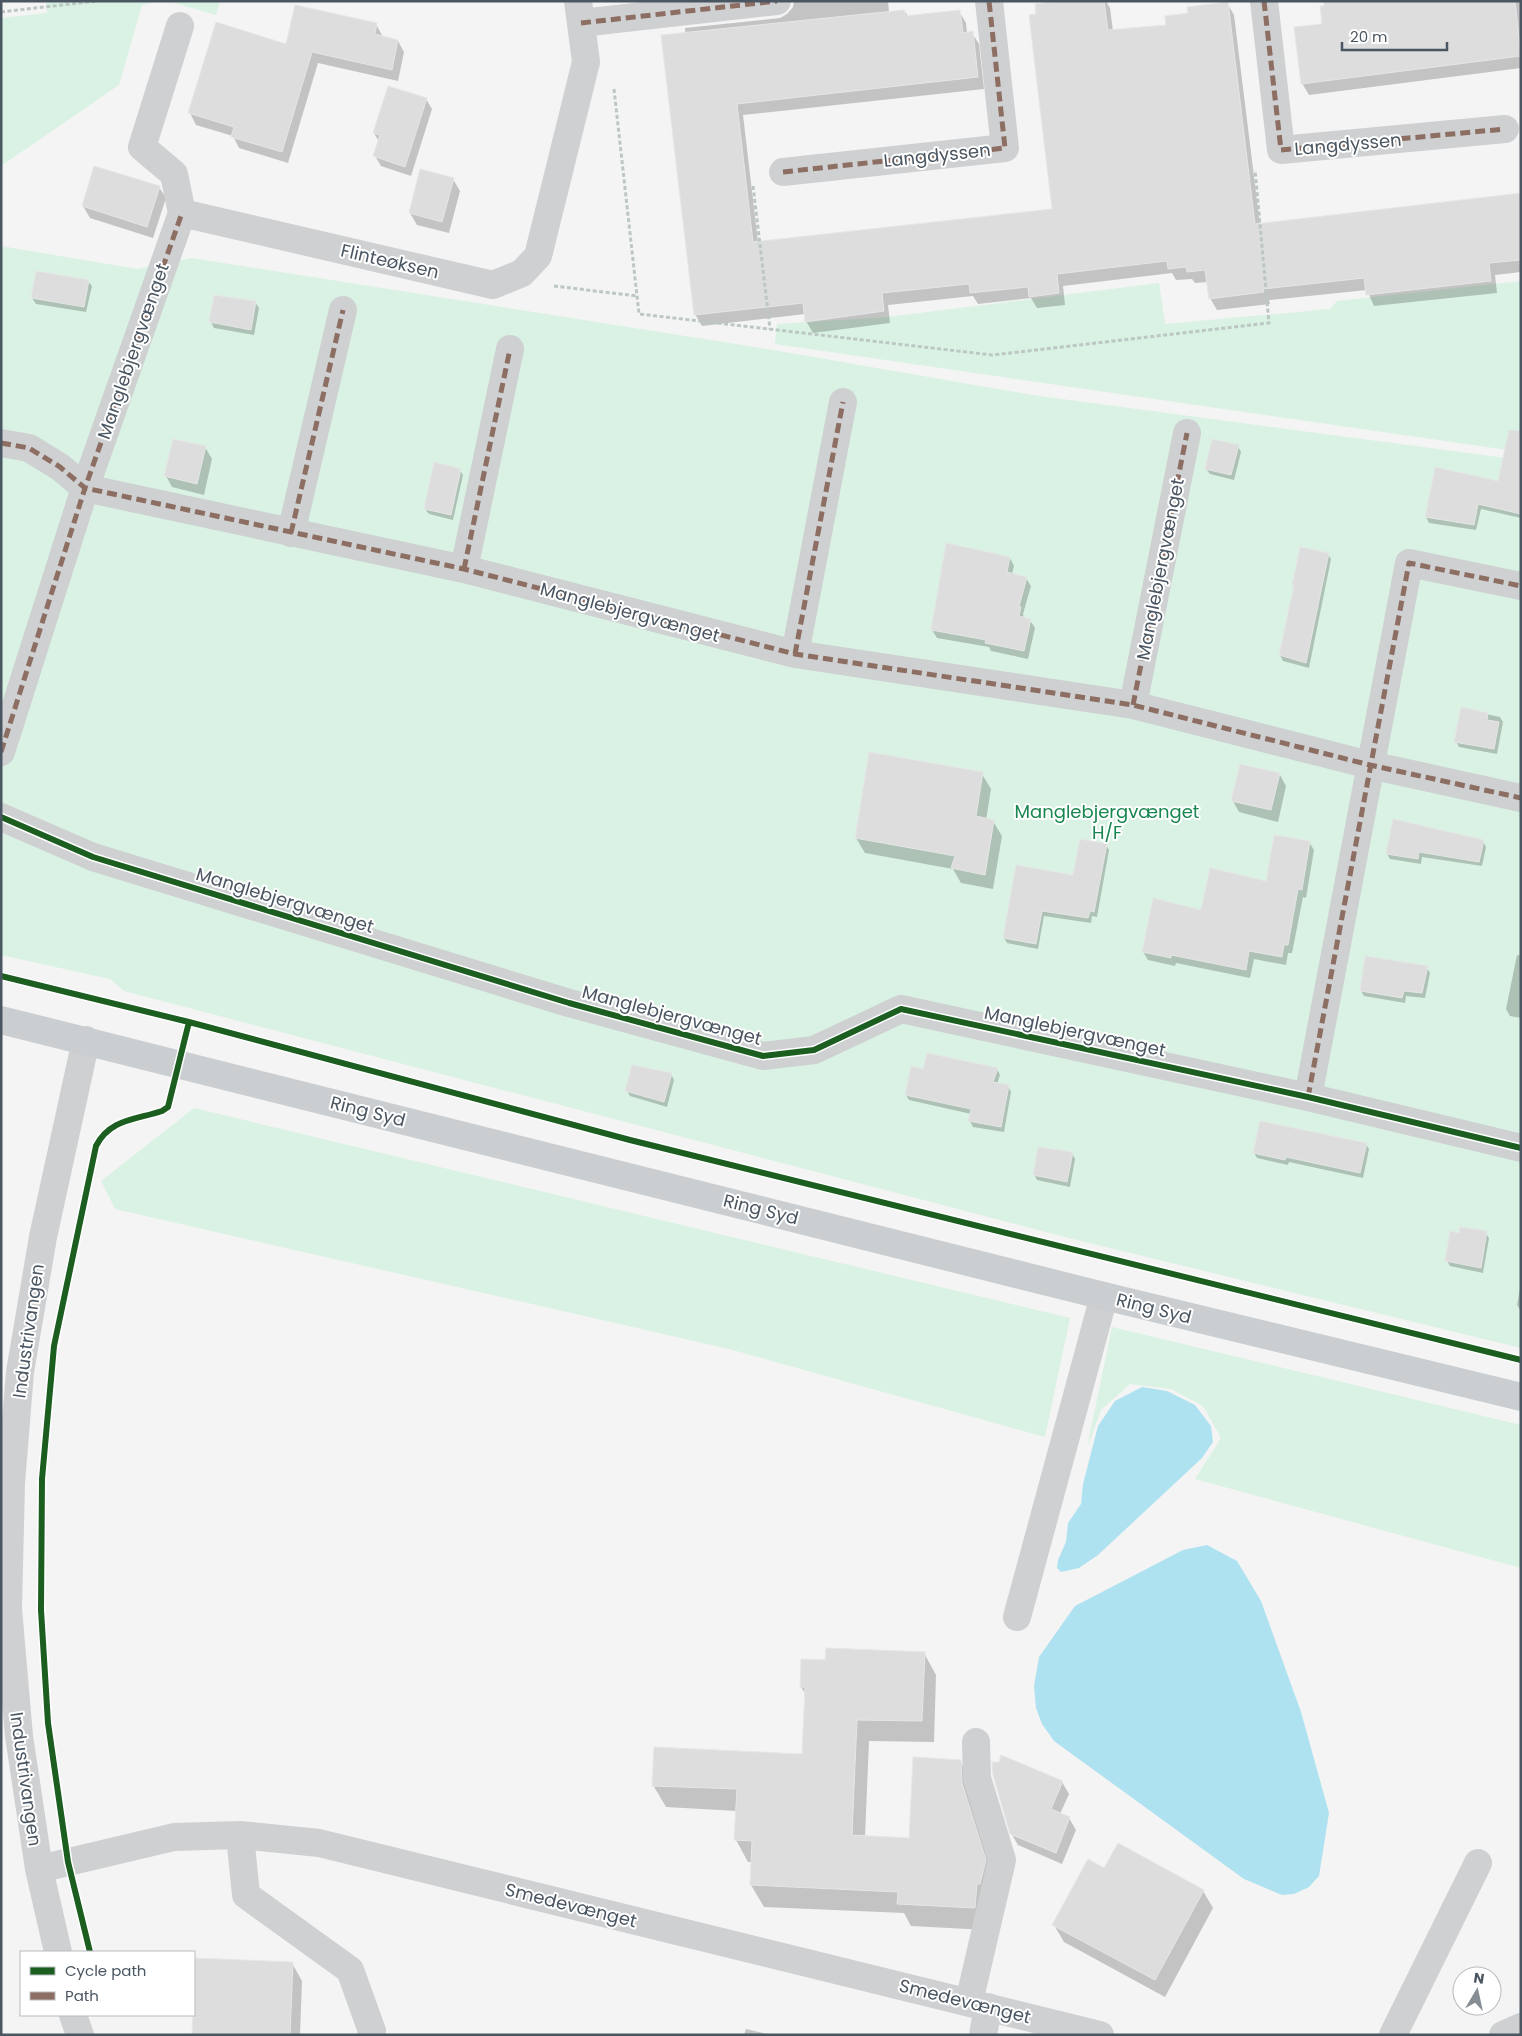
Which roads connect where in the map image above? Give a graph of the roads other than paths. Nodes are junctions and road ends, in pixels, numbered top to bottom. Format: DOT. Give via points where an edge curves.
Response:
graph roads {
  1 [pos="777,1"];
  2 [pos="989,1"];
  3 [pos="1264,1"];
  4 [pos="580,12"];
  5 [pos="180,26"];
  6 [pos="1505,129"];
  7 [pos="783,172"];
  8 [pos="182,213"];
  9 [pos="343,310"];
  10 [pos="510,349"];
  11 [pos="842,402"];
  12 [pos="1187,433"];
  13 [pos="1,443"];
  14 [pos="85,488"];
  15 [pos="291,533"];
  16 [pos="464,569"];
  17 [pos="1521,586"];
  18 [pos="795,654"];
  19 [pos="1133,705"];
  20 [pos="1,752"];
  21 [pos="1370,765"];
  22 [pos="1521,798"];
  23 [pos="1,818"];
  24 [pos="1,1020"];
  25 [pos="86,1040"];
  26 [pos="1308,1097"];
  27 [pos="1521,1148"];
  28 [pos="1104,1296"];
  29 [pos="1521,1397"];
  30 [pos="4,1609"];
  31 [pos="1017,1617"];
  32 [pos="976,1742"];
  33 [pos="240,1835"];
  34 [pos="1478,1863"];
  35 [pos="39,1869"];
  36 [pos="58,1951"];
  37 [pos="979,2005"];
  38 [pos="73,2016"];
  39 [pos="1521,2027"];
  40 [pos="80,2035"];
  41 [pos="371,2035"];
  42 [pos="983,2035"];
  43 [pos="1100,2035"];
  44 [pos="1394,2035"];
  45 [pos="1503,2035"];
  1 -- 4 [label="street"];
  2 -- 7 [label="street, Langdyssen" via="1005,148"];
  3 -- 6 [label="street, Langdyssen" via="1281,150"];
  4 -- 8 [label="street, Flinteøksen" via="586,62 538,256 522,273 493,285"];
  5 -- 8 [label="street" via="142,147 174,174"];
  8 -- 14 [label="street, Manglebjergvænget"];
  9 -- 15 [label="street"];
  10 -- 16 [label="street"];
  11 -- 18 [label="street"];
  12 -- 19 [label="street, Manglebjergvænget"];
  13 -- 14 [label="street, Manglebjergvænget" via="29,448 60,467"];
  14 -- 15 [label="street, Manglebjergvænget"];
  14 -- 20 [label="street, Manglebjergvænget"];
  15 -- 16 [label="street, Manglebjergvænget"];
  16 -- 18 [label="street, Manglebjergvænget"];
  17 -- 21 [label="street" via="1409,563"];
  18 -- 19 [label="street, Manglebjergvænget"];
  19 -- 21 [label="street, Manglebjergvænget"];
  21 -- 22 [label="street, Manglebjergvænget"];
  21 -- 26 [label="street"];
  23 -- 26 [label="street, Manglebjergvænget" via="93,857 569,1003 763,1056 814,1050 900,1009"];
  24 -- 25 [label="main road, Ring Syd"];
  25 -- 28 [label="main road, Ring Syd"];
  25 -- 30 [label="street, Industrivangen" via="43,1236 20,1372"];
  26 -- 27 [label="street, Manglebjergvænget"];
  28 -- 29 [label="main road, Ring Syd"];
  28 -- 31 [label="street"];
  30 -- 35 [label="street, Industrivangen"];
  32 -- 37 [label="street" via="978,1778 1002,1860"];
  33 -- 35 [label="street, Smedevænget" via="174,1837"];
  33 -- 37 [label="street, Smedevænget" via="319,1843"];
  33 -- 41 [label="street" via="246,1895 350,1970"];
  34 -- 44 [label="street"];
  35 -- 36 [label="street, Industrivangen"];
  37 -- 42 [label="street"];
  37 -- 43 [label="street, Smedevænget"];
  38 -- 40 [label="street"];
  39 -- 45 [label="street"];
}
